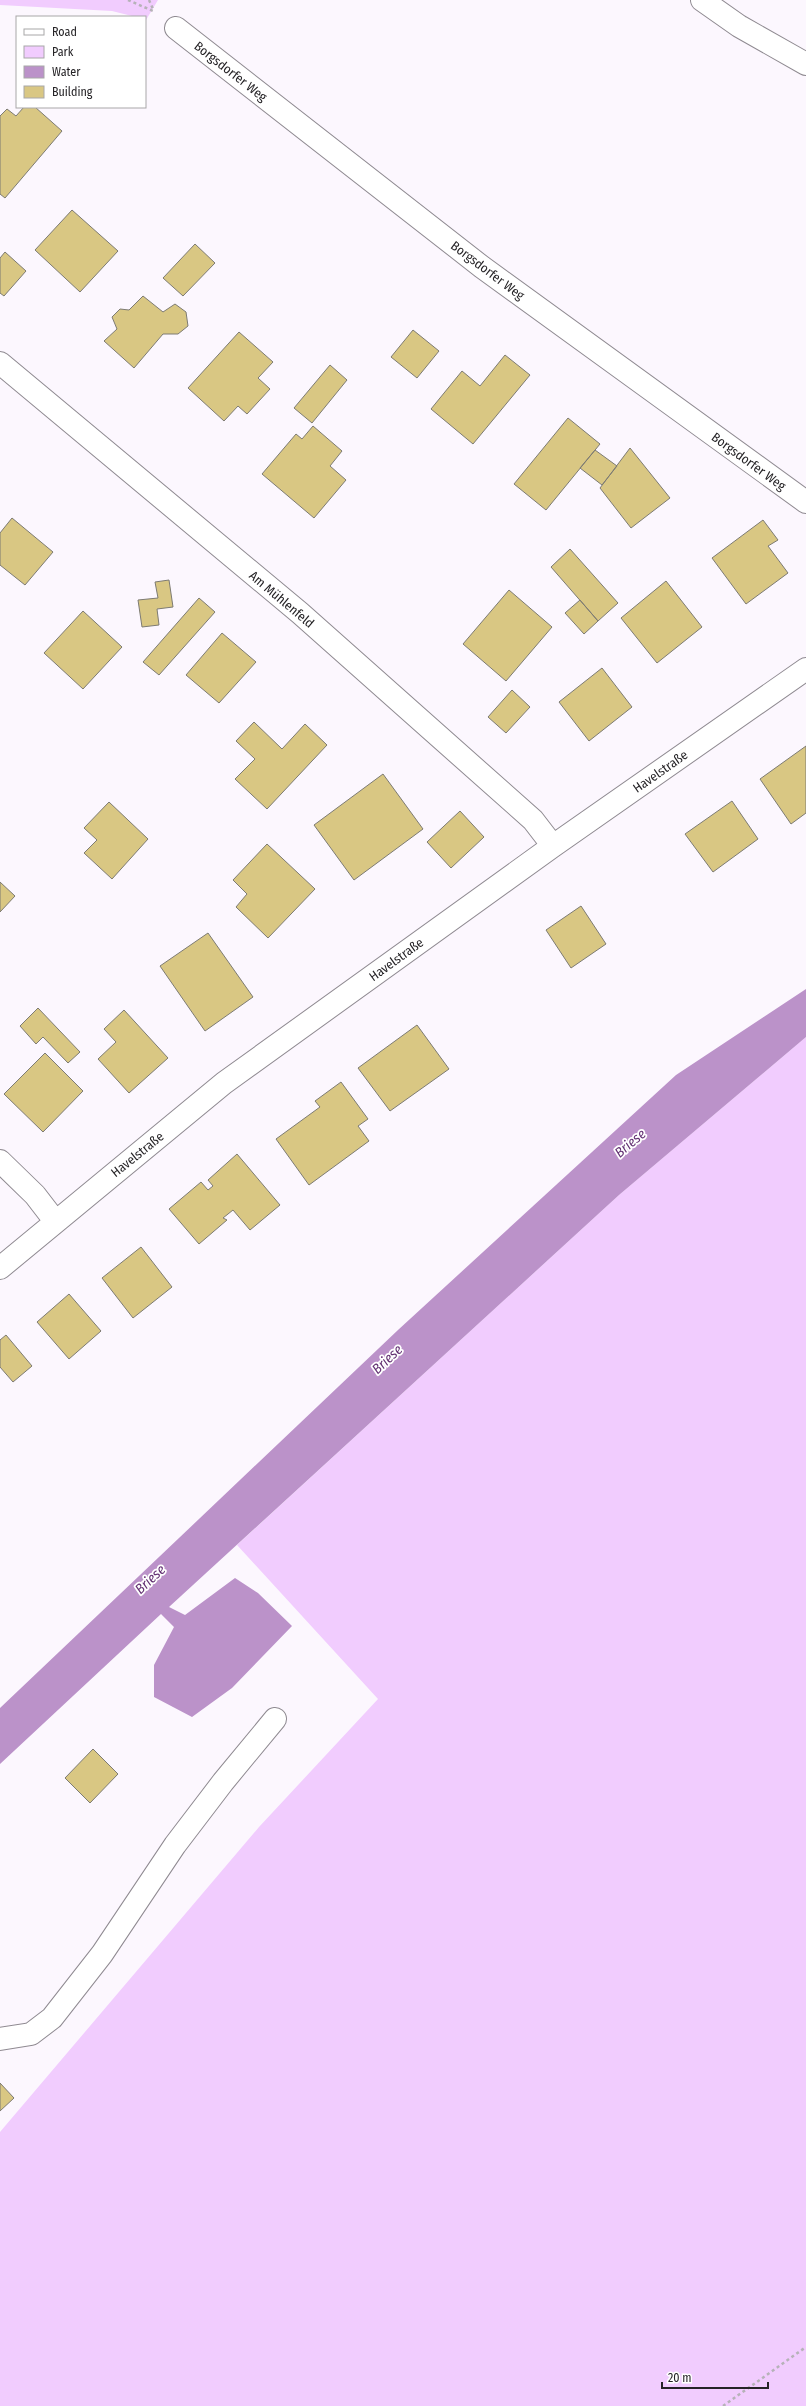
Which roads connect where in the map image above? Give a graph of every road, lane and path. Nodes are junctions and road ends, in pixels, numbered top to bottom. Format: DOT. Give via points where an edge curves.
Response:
graph roads {
  1 [pos="128,0"];
  2 [pos="702,0"];
  3 [pos="154,12"];
  4 [pos="176,28"];
  5 [pos="806,64"];
  6 [pos="0,363"];
  7 [pos="806,502"];
  8 [pos="806,669"];
  9 [pos="553,846"];
  10 [pos="0,1161"];
  11 [pos="55,1221"];
  12 [pos="0,1268"];
  13 [pos="275,1719"];
  14 [pos="0,2039"];
  15 [pos="806,2347"];
  16 [pos="723,2406"];
  1 -- 3 [label="path"];
  2 -- 5 [label="street" via="739,26"];
  4 -- 7 [label="street, Borgsdorfer Weg" via="482,267"];
  6 -- 9 [label="street, Am Mühlenfeld" via="300,613 533,820"];
  8 -- 9 [label="street, Havelstraße"];
  9 -- 11 [label="street, Havelstraße" via="224,1083"];
  10 -- 11 [label="street" via="35,1195"];
  11 -- 12 [label="street, Havelstraße"];
  13 -- 14 [label="street" via="175,1845 102,1954 52,2018 31,2034"];
  15 -- 16 [label="path"];
}
